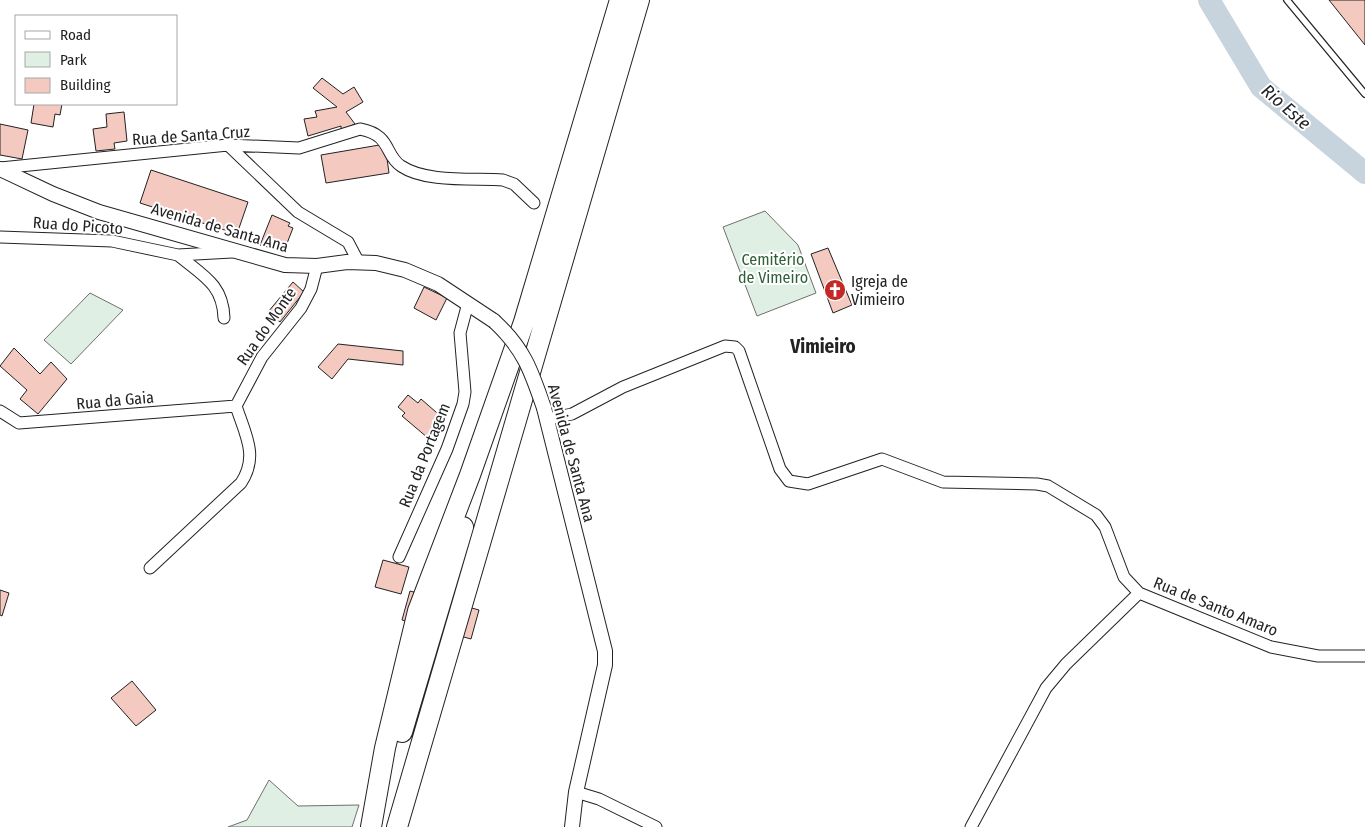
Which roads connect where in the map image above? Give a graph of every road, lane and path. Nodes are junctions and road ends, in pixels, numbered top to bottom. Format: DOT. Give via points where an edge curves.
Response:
graph roads {
  1 [pos="620,0"];
  2 [pos="639,0"];
  3 [pos="1287,0"];
  4 [pos="1365,94"];
  5 [pos="228,145"];
  6 [pos="0,169"];
  7 [pos="534,203"];
  8 [pos="0,236"];
  9 [pos="242,252"];
  10 [pos="178,255"];
  11 [pos="359,263"];
  12 [pos="317,266"];
  13 [pos="468,303"];
  14 [pos="224,318"];
  15 [pos="236,406"];
  16 [pos="0,411"];
  17 [pos="546,413"];
  18 [pos="400,557"];
  19 [pos="150,568"];
  20 [pos="1139,593"];
  21 [pos="1365,656"];
  22 [pos="576,792"];
  23 [pos="372,827"];
  24 [pos="397,827"];
  25 [pos="572,827"];
  26 [pos="656,827"];
  27 [pos="971,827"];
  1 -- 23 [label="highway" via="524,322 418,611 385,748"];
  2 -- 24 [label="highway"];
  3 -- 4 [label="lane"];
  5 -- 6 [label="street, Rua de Santa Cruz"];
  5 -- 7 [label="street, Rua de Santa Cruz" via="299,148 364,130 384,140 396,162 412,171 429,176 503,180 514,184"];
  5 -- 11 [label="street" via="298,212 348,242"];
  6 -- 9 [label="street, Avenida de Santa Ana" via="99,212"];
  8 -- 10 [label="street, Rua do Picoto" via="112,241"];
  9 -- 10 [label="street, Rua do Picoto"];
  9 -- 12 [label="street, Avenida de Santa Ana" via="285,265"];
  10 -- 14 [label="street" via="219,291"];
  11 -- 12 [label="street, Avenida de Santa Ana"];
  11 -- 13 [label="street, Avenida de Santa Ana" via="376,263 405,270 438,284"];
  12 -- 15 [label="street, Rua do Monte" via="312,289 262,357"];
  13 -- 17 [label="street, Avenida de Santa Ana, bridge" via="510,337 528,363"];
  13 -- 18 [label="street, Rua da Portagem" via="460,333 465,392 463,404"];
  15 -- 16 [label="street, Rua da Gaia" via="19,423"];
  15 -- 19 [label="street" via="250,450 251,461 246,476"];
  17 -- 20 [label="street, Rua de Santo Amaro" via="572,414 623,387 731,346 739,351 780,469 788,481 808,484 882,459 943,482 1048,486 1096,516 1105,527 1124,577"];
  17 -- 22 [label="street, Avenida de Santa Ana" via="605,651 605,665"];
  20 -- 21 [label="street, Rua de Santo Amaro" via="1271,647 1318,656"];
  20 -- 27 [label="street" via="1046,688"];
  22 -- 25 [label="street, Avenida de Santa Ana"];
  22 -- 26 [label="street" via="599,799"];
}
